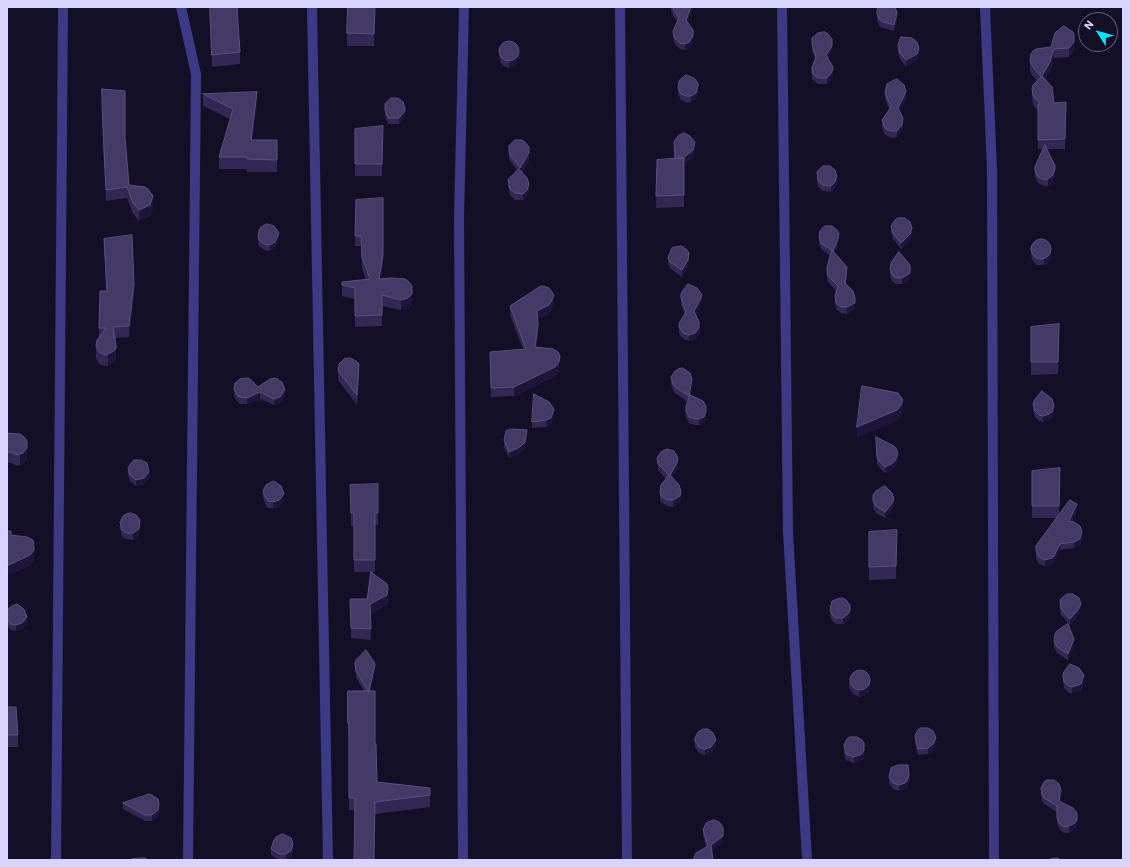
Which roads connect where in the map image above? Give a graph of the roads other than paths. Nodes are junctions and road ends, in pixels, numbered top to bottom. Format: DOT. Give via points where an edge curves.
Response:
graph roads {
  1 [pos="64,7"];
  2 [pos="181,7"];
  3 [pos="312,7"];
  4 [pos="464,7"];
  5 [pos="620,7"];
  6 [pos="782,7"];
  7 [pos="985,7"];
  8 [pos="56,860"];
  9 [pos="188,860"];
  10 [pos="328,860"];
  11 [pos="463,860"];
  12 [pos="627,860"];
  13 [pos="807,860"];
  14 [pos="994,860"];
  1 -- 8 [label="street"];
  2 -- 9 [label="street" via="196,74"];
  3 -- 10 [label="street"];
  4 -- 11 [label="street" via="458,218"];
  5 -- 12 [label="street"];
  6 -- 13 [label="street" via="788,532"];
  7 -- 14 [label="street" via="992,169"];
}
